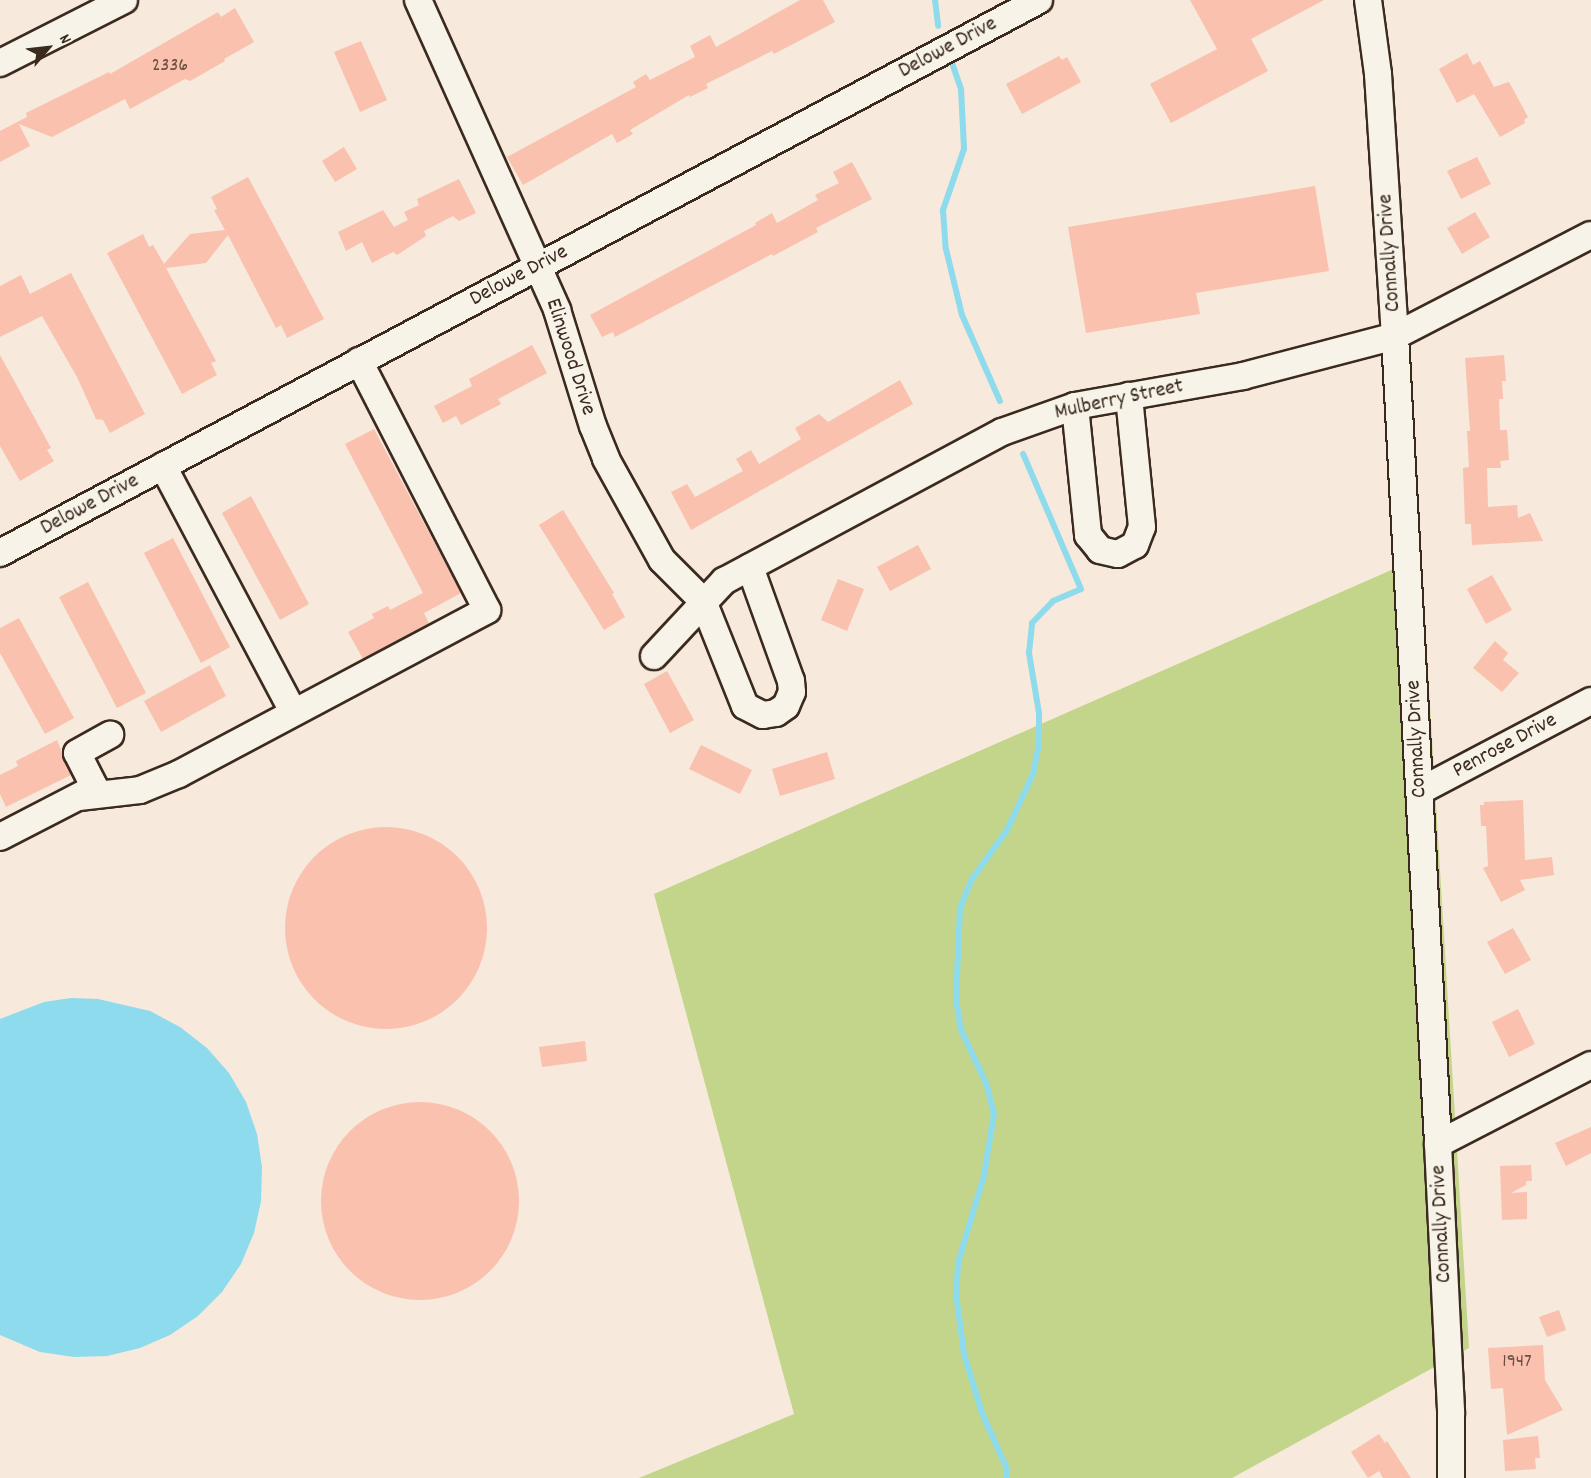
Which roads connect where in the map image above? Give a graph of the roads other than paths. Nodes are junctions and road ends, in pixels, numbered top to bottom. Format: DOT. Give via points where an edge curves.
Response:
graph roads {
  1 [pos="124,0"];
  2 [pos="418,0"];
  3 [pos="1039,0"];
  4 [pos="1368,0"];
  5 [pos="0,63"];
  6 [pos="1591,235"];
  7 [pos="538,266"];
  8 [pos="1395,336"];
  9 [pos="359,361"];
  10 [pos="1129,396"];
  11 [pos="1075,406"];
  12 [pos="163,466"];
  13 [pos="0,553"];
  14 [pos="750,567"];
  15 [pos="703,601"];
  16 [pos="654,656"];
  17 [pos="1591,701"];
  18 [pos="293,712"];
  19 [pos="110,735"];
  20 [pos="1419,791"];
  21 [pos="79,797"];
  22 [pos="0,837"];
  23 [pos="1591,1065"];
  24 [pos="1438,1144"];
  25 [pos="1451,1478"];
  1 -- 5 [label="street"];
  2 -- 7 [label="street, Elinwood Drive"];
  3 -- 7 [label="street, Delowe Drive"];
  4 -- 8 [label="street, Connally Drive" via="1378,74"];
  6 -- 8 [label="street, Mulberry Street"];
  7 -- 9 [label="street, Delowe Drive"];
  7 -- 15 [label="street, Elinwood Drive" via="557,310 606,459 662,560"];
  8 -- 10 [label="street, Mulberry Street" via="1243,376"];
  8 -- 20 [label="street, Connally Drive"];
  9 -- 12 [label="street, Delowe Drive"];
  9 -- 18 [label="street" via="487,610"];
  10 -- 11 [label="street, Mulberry Street"];
  10 -- 11 [label="street" via="1142,527 1135,545 1118,554 1100,550 1088,535"];
  11 -- 14 [label="street, Mulberry Street" via="1002,432"];
  12 -- 13 [label="street, Delowe Drive"];
  12 -- 18 [label="street"];
  14 -- 15 [label="street, Mulberry Street" via="724,580"];
  14 -- 15 [label="street" via="791,681 792,692 786,706 764,715 745,706"];
  15 -- 16 [label="street, Mulberry Street"];
  17 -- 20 [label="street, Penrose Drive"];
  18 -- 21 [label="street" via="179,774 140,790"];
  19 -- 21 [label="street" via="77,753 95,788"];
  20 -- 24 [label="street, Connally Drive"];
  21 -- 22 [label="street"];
  23 -- 24 [label="street"];
  24 -- 25 [label="street, Connally Drive"];
}
